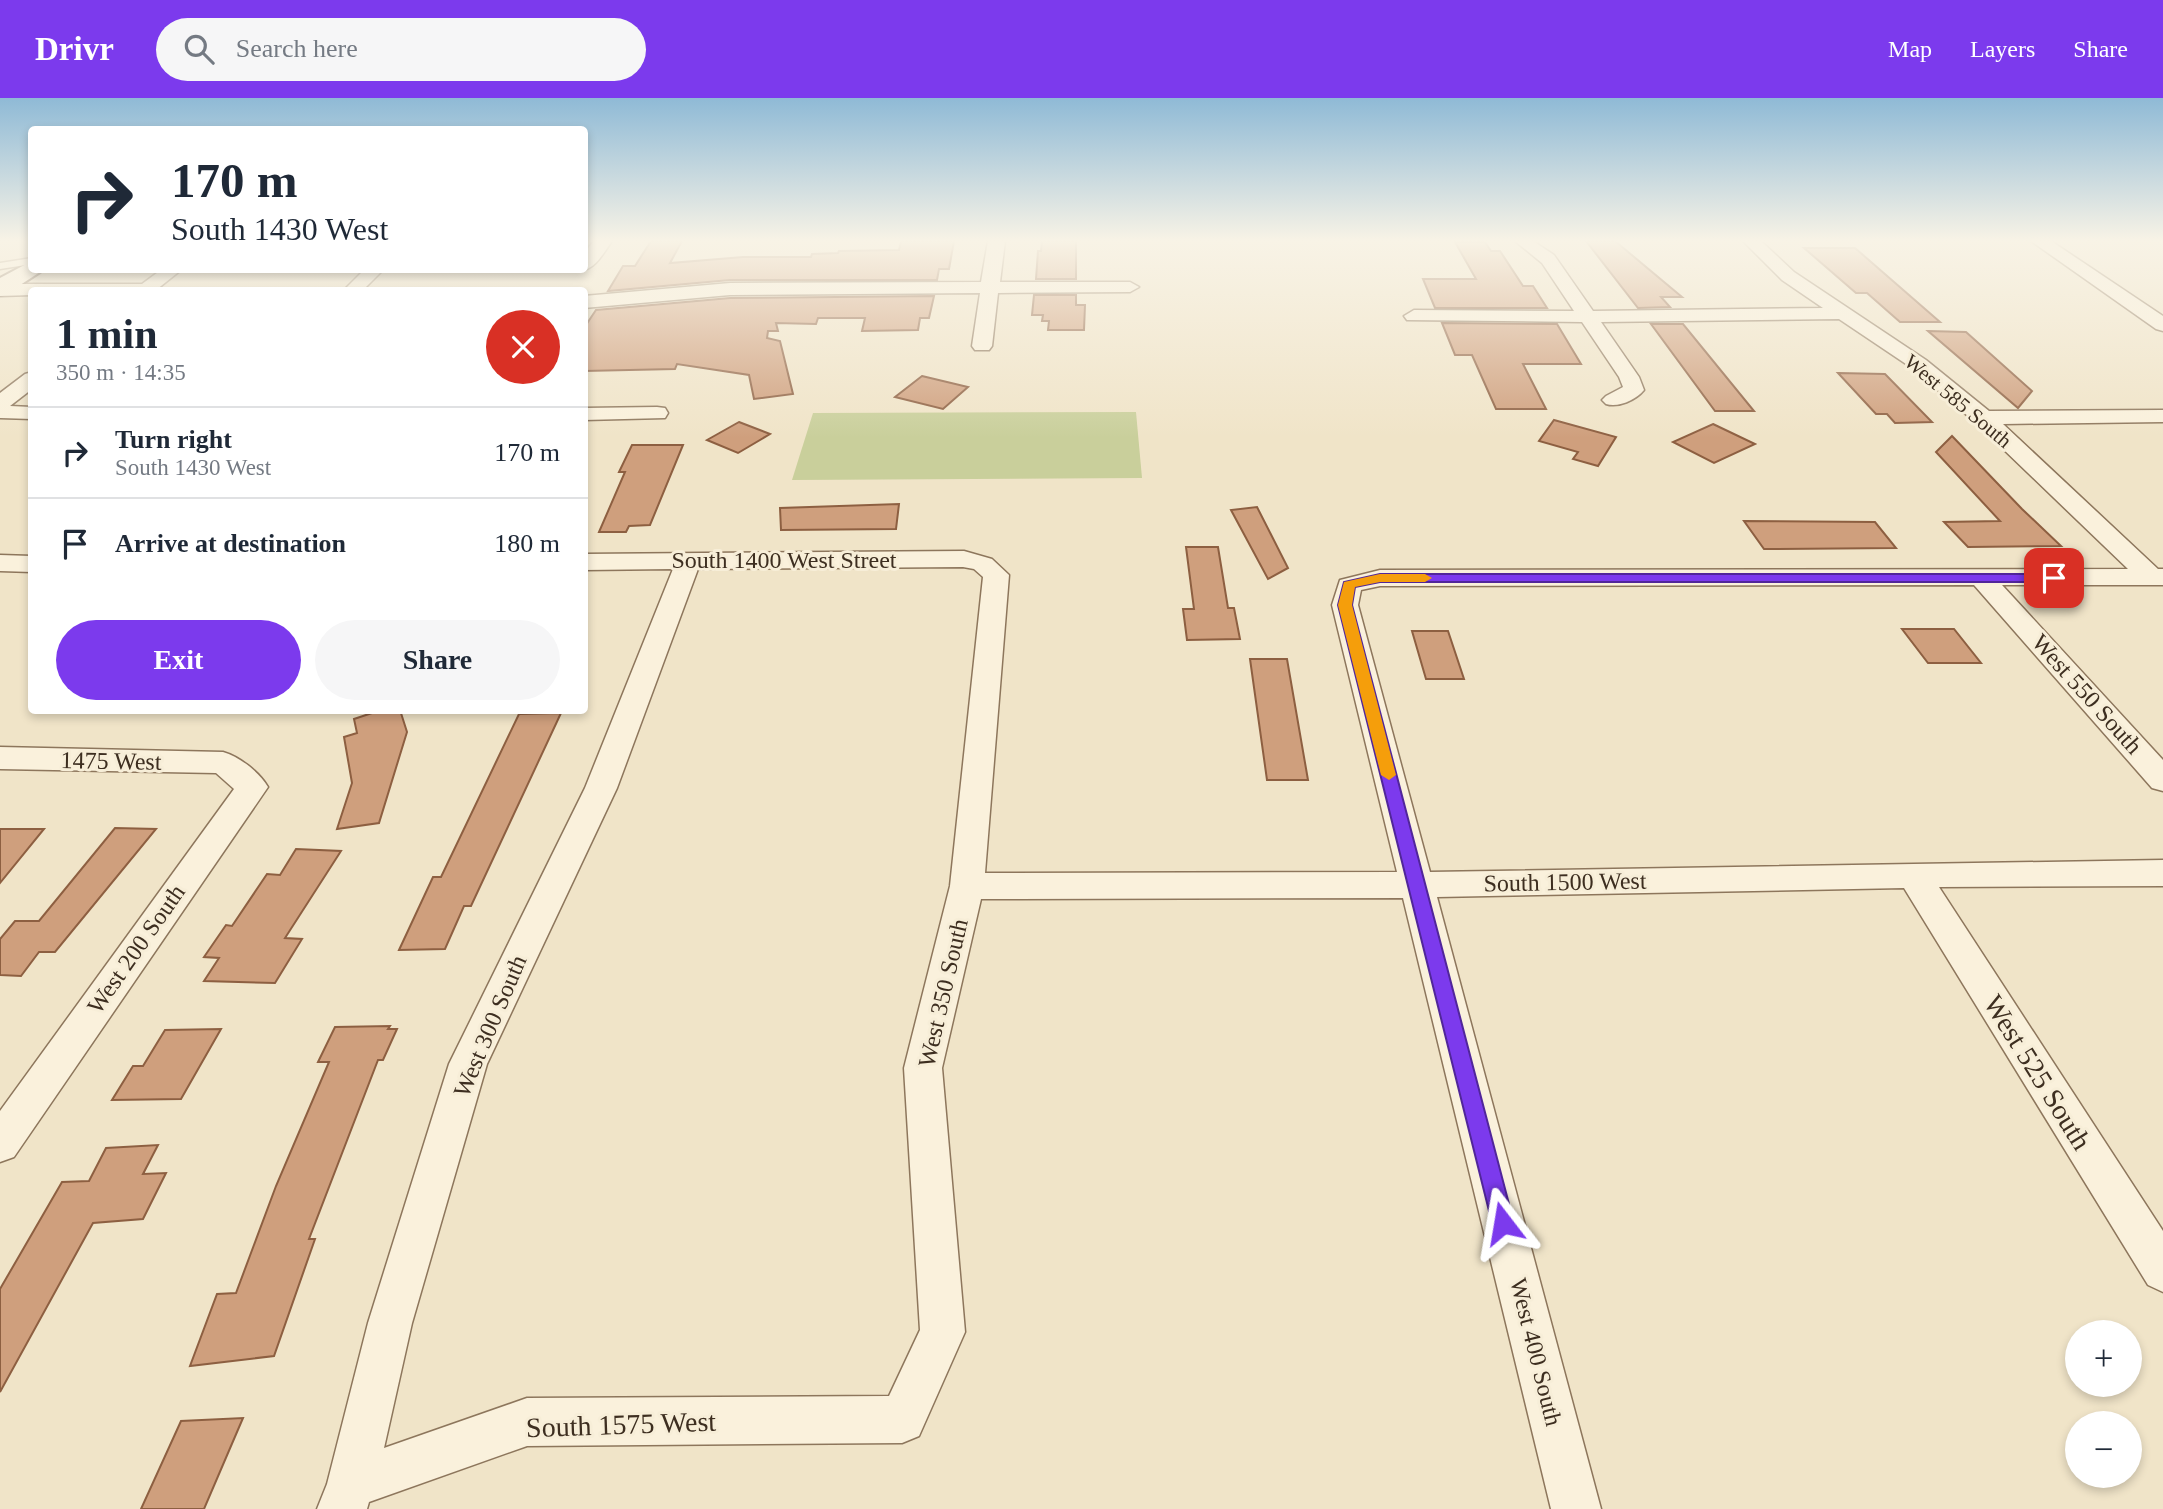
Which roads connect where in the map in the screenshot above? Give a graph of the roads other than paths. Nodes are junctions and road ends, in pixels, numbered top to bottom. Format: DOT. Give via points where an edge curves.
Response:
graph roads {
  1 [pos="987,307"];
  2 [pos="1583,307"];
  3 [pos="1833,307"];
  4 [pos="2137,307"];
  5 [pos="1842,313"];
  6 [pos="1414,316"];
  7 [pos="1590,317"];
  8 [pos="2163,325"];
  9 [pos="982,346"];
  10 [pos="28,381"];
  11 [pos="1612,400"];
  12 [pos="3,403"];
  13 [pos="28,412"];
  14 [pos="657,413"];
  15 [pos="588,414"];
  16 [pos="2163,416"];
  17 [pos="1984,418"];
  18 [pos="690,560"];
  19 [pos="588,562"];
  20 [pos="0,564"];
  21 [pos="28,564"];
  22 [pos="983,564"];
  23 [pos="1982,578"];
  24 [pos="2157,578"];
  25 [pos="0,758"];
  26 [pos="223,763"];
  27 [pos="2163,780"];
  28 [pos="2163,873"];
  29 [pos="1913,875"];
  30 [pos="1417,885"];
  31 [pos="967,886"];
  32 [pos="0,1144"];
  33 [pos="2163,1270"];
  34 [pos="902,1419"];
  35 [pos="346,1497"];
  36 [pos="1576,1509"];
  1 -- 9 [label="street"];
  2 -- 7 [label="street"];
  3 -- 5 [label="street, West 585 South"];
  4 -- 8 [label="street"];
  5 -- 7 [label="street"];
  5 -- 17 [label="street, West 585 South" via="1919,364"];
  6 -- 7 [label="street"];
  7 -- 11 [label="street" via="1634,390"];
  10 -- 12 [label="street"];
  12 -- 13 [label="street"];
  14 -- 15 [label="street"];
  16 -- 17 [label="street"];
  17 -- 24 [label="street, West 585 South"];
  18 -- 19 [label="street, South 1400 West Street"];
  18 -- 22 [label="street, South 1400 West Street" via="964,559"];
  18 -- 35 [label="street, West 300 South" via="601,788 468,1064 390,1324"];
  20 -- 21 [label="street"];
  22 -- 31 [label="street, West 350 South" via="996,575"];
  23 -- 24 [label="street"];
  23 -- 27 [label="street, West 550 South"];
  23 -- 30 [label="street, West 400 South" via="1380,578 1349,585 1345,605"];
  25 -- 26 [label="street, 1475 West"];
  26 -- 32 [label="street, West 200 South" via="252,787"];
  28 -- 29 [label="street, South 1500 West"];
  29 -- 30 [label="street, South 1500 West"];
  29 -- 33 [label="street, West 525 South"];
  30 -- 31 [label="street, South 1500 West"];
  30 -- 36 [label="street, West 400 South"];
  31 -- 34 [label="street, West 350 South" via="923,1068 943,1332"];
  34 -- 35 [label="street, South 1575 West" via="527,1422"];
}
